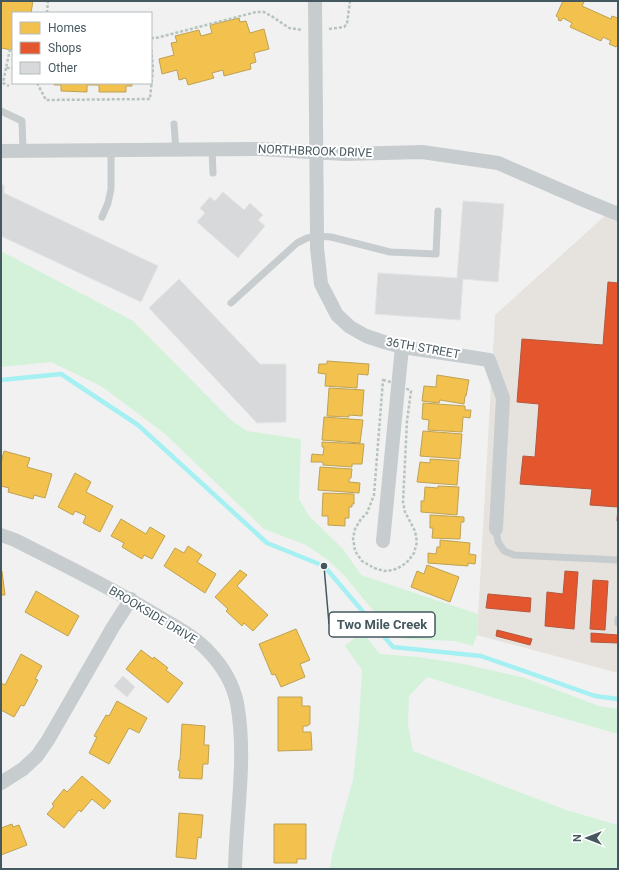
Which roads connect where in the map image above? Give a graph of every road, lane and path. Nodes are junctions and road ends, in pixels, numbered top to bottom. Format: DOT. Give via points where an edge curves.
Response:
graph roads {
  1 [pos="48,1"];
  2 [pos="315,1"];
  3 [pos="350,1"];
  4 [pos="47,12"];
  5 [pos="315,29"];
  6 [pos="152,38"];
  7 [pos="10,49"];
  8 [pos="152,57"];
  9 [pos="6,68"];
  10 [pos="12,68"];
  11 [pos="152,78"];
  12 [pos="2,82"];
  13 [pos="38,84"];
  14 [pos="151,84"];
  15 [pos="9,86"];
  16 [pos="1,111"];
  17 [pos="174,124"];
  18 [pos="212,149"];
  19 [pos="1,150"];
  20 [pos="111,150"];
  21 [pos="176,150"];
  22 [pos="23,151"];
  23 [pos="317,152"];
  24 [pos="213,173"];
  25 [pos="438,211"];
  26 [pos="618,214"];
  27 [pos="102,217"];
  28 [pos="317,236"];
  29 [pos="231,303"];
  30 [pos="402,347"];
  31 [pos="496,529"];
  32 [pos="1,535"];
  33 [pos="383,541"];
  34 [pos="618,560"];
  35 [pos="131,600"];
  36 [pos="618,620"];
  37 [pos="618,623"];
  38 [pos="1,783"];
  39 [pos="235,869"];
  1 -- 4 [label="path"];
  2 -- 5 [label="street, 36TH STREET"];
  3 -- 5 [label="path" via="347,24 344,27"];
  5 -- 6 [label="path" via="289,28 264,12 256,12"];
  5 -- 23 [label="street, 36TH STREET"];
  7 -- 9 [label="path"];
  8 -- 11 [label="path"];
  9 -- 10 [label="path"];
  9 -- 12 [label="path"];
  12 -- 15 [label="path"];
  13 -- 14 [label="path" via="46,100 150,99"];
  16 -- 22 [label="lane" via="22,121"];
  17 -- 21 [label="lane"];
  18 -- 21 [label="street, NORTHBROOK DRIVE"];
  18 -- 23 [label="street, NORTHBROOK DRIVE"];
  18 -- 24 [label="lane"];
  19 -- 22 [label="street, NORTHBROOK DRIVE"];
  20 -- 21 [label="street, NORTHBROOK DRIVE"];
  20 -- 22 [label="street, NORTHBROOK DRIVE"];
  20 -- 27 [label="lane" via="111,189"];
  23 -- 26 [label="street, NORTHBROOK DRIVE" via="422,152 498,163"];
  23 -- 28 [label="street, 36TH STREET"];
  25 -- 28 [label="lane" via="436,254 390,252 331,237"];
  28 -- 29 [label="lane" via="298,243"];
  28 -- 30 [label="street, 36TH STREET" via="321,284 337,315 350,327 366,336"];
  30 -- 31 [label="street, 36TH STREET" via="489,360 503,398"];
  30 -- 33 [label="street"];
  31 -- 34 [label="lane" via="498,542 504,551 514,555"];
  32 -- 35 [label="street, BROOKSIDE DRIVE"];
  35 -- 38 [label="street" via="37,756"];
  35 -- 39 [label="street, BROOKSIDE DRIVE" via="196,639 222,667 231,683 240,720 242,757"];
  36 -- 37 [label="lane"];
}
